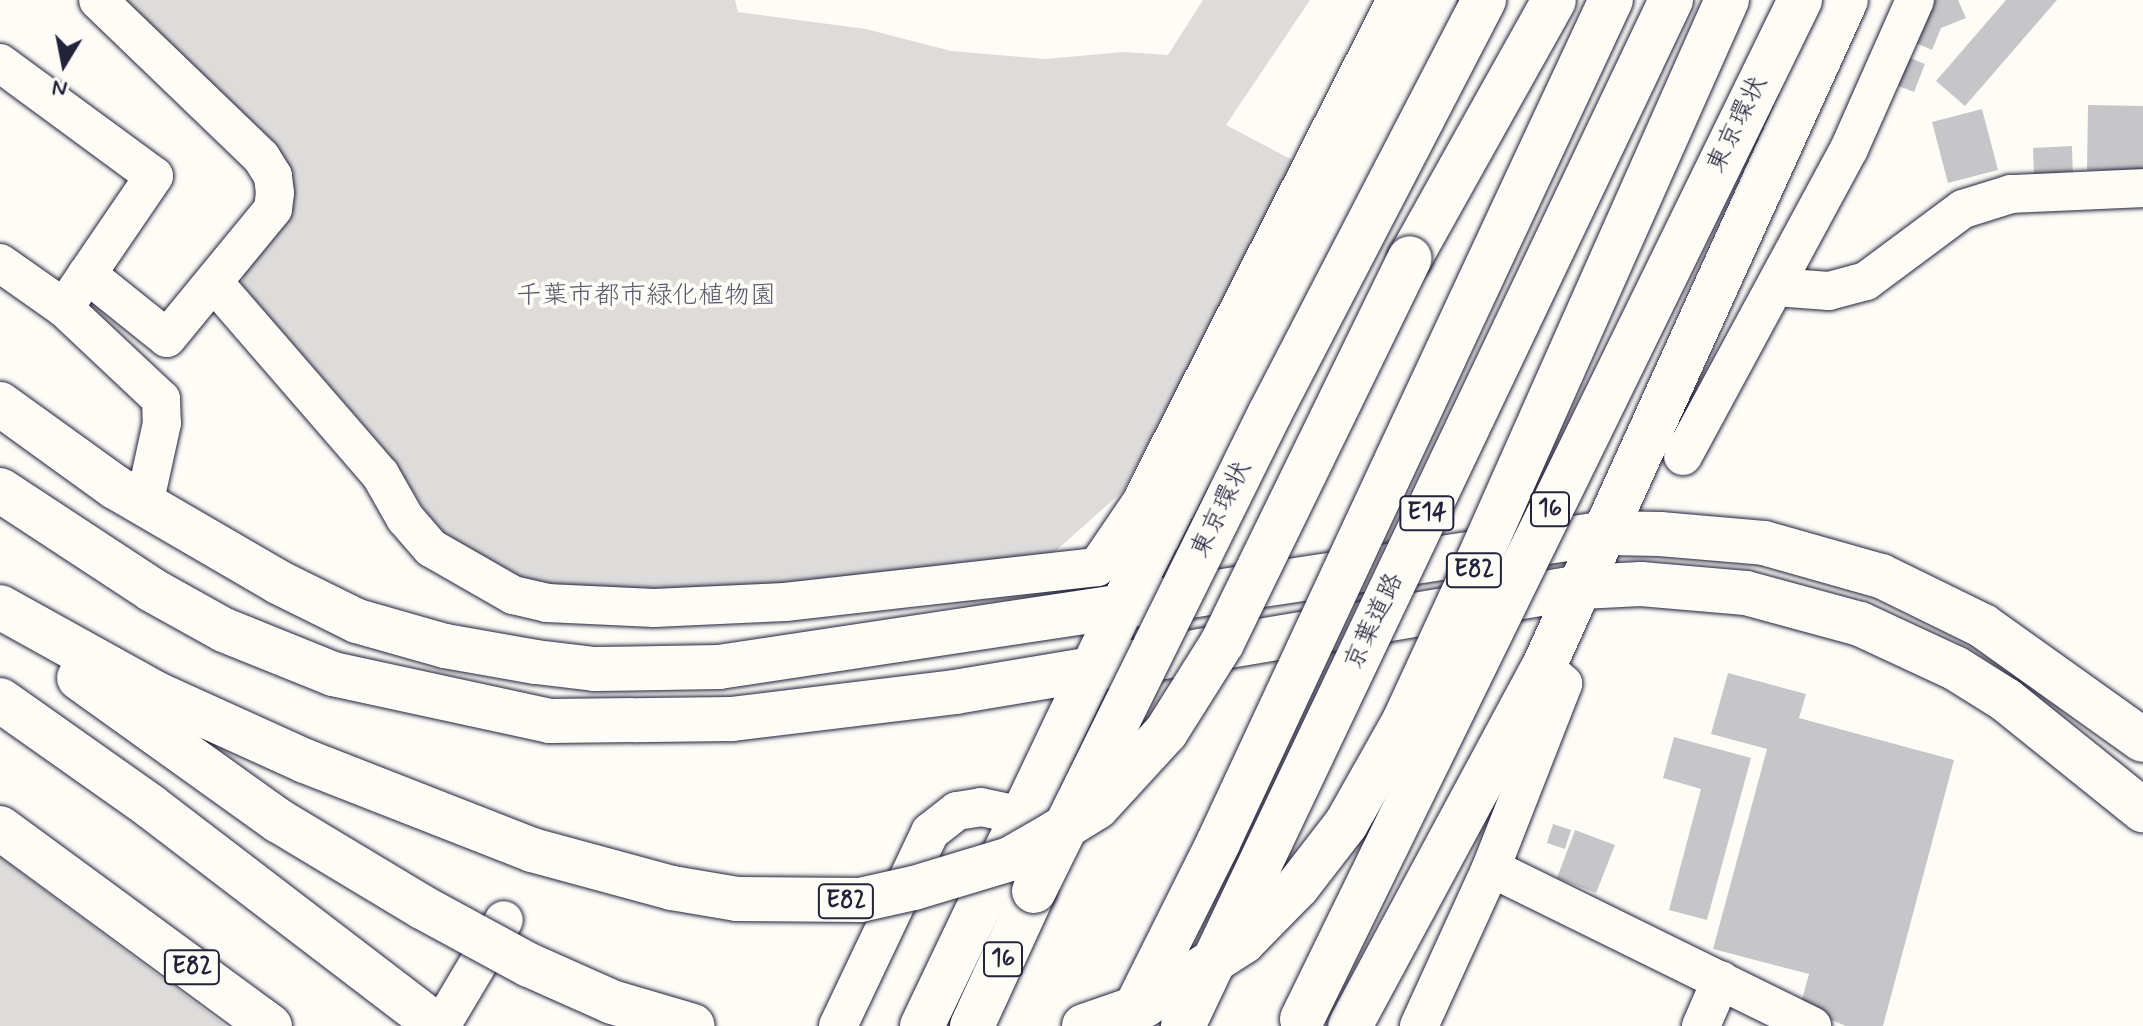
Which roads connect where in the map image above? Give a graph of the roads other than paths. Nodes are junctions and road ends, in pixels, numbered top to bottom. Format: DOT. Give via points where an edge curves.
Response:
graph roads {
  1 [pos="98,0"];
  2 [pos="1396,0"];
  3 [pos="1435,0"];
  4 [pos="1484,0"];
  5 [pos="1554,0"];
  6 [pos="1611,0"];
  7 [pos="1671,0"];
  8 [pos="1727,0"];
  9 [pos="1800,0"];
  10 [pos="1846,0"];
  11 [pos="1915,0"];
  12 [pos="0,63"];
  13 [pos="2143,188"];
  14 [pos="0,263"];
  15 [pos="87,274"];
  16 [pos="216,285"];
  17 [pos="1775,287"];
  18 [pos="64,308"];
  19 [pos="0,404"];
  20 [pos="1683,456"];
  21 [pos="0,490"];
  22 [pos="144,505"];
  23 [pos="1607,533"];
  24 [pos="1097,567"];
  25 [pos="1581,587"];
  26 [pos="0,607"];
  27 [pos="1120,610"];
  28 [pos="0,614"];
  29 [pos="1544,666"];
  30 [pos="1089,673"];
  31 [pos="0,700"];
  32 [pos="2143,740"];
  33 [pos="2143,810"];
  34 [pos="1023,816"];
  35 [pos="0,828"];
  36 [pos="1491,868"];
  37 [pos="504,920"];
  38 [pos="1721,980"];
  39 [pos="1300,1022"];
  40 [pos="1802,1023"];
  41 [pos="270,1026"];
  42 [pos="439,1026"];
  43 [pos="693,1026"];
  44 [pos="838,1026"];
  45 [pos="922,1026"];
  46 [pos="972,1026"];
  47 [pos="1084,1026"];
  48 [pos="1126,1026"];
  49 [pos="1183,1026"];
  50 [pos="1350,1026"];
  51 [pos="1419,1026"];
  52 [pos="1701,1026"];
  1 -- 16 [label="street" via="261,157 273,176 273,209"];
  2 -- 24 [label="street" via="1140,504"];
  3 -- 27 [label="highway"];
  4 -- 46 [label="highway, 東京環状 / 16, bridge" via="1270,413"];
  5 -- 26 [label="highway, E82, bridge" via="1410,258 1195,689 1135,772 1097,807 1010,859 874,897 800,904 737,899 627,877 532,850 305,761 155,693"];
  6 -- 48 [label="highway, 京葉道路 / E14, bridge" via="1218,843"];
  7 -- 49 [label="highway, 京葉道路 / E14, bridge"];
  8 -- 47 [label="highway, E82, bridge" via="1404,721 1346,824 1298,886 1243,942 1145,1005"];
  9 -- 39 [label="highway, 東京環状 / 16, bridge"];
  10 -- 23 [label="highway"];
  11 -- 17 [label="street" via="1849,149"];
  12 -- 15 [label="street" via="154,176"];
  13 -- 17 [label="street" via="2011,194 1963,209 1866,281 1829,291"];
  14 -- 18 [label="street"];
  15 -- 16 [label="street" via="167,338"];
  15 -- 18 [label="street"];
  16 -- 24 [label="street" via="380,474 405,518 431,548 513,595 547,603 654,608 785,602"];
  17 -- 20 [label="street"];
  18 -- 22 [label="street" via="161,399 162,423"];
  19 -- 22 [label="highway"];
  21 -- 30 [label="highway" via="152,590 224,630 333,674 475,709 550,721 732,719"];
  22 -- 27 [label="highway" via="357,621 445,646 595,669 719,667"];
  23 -- 25 [label="highway"];
  23 -- 27 [label="highway"];
  23 -- 32 [label="highway" via="1764,543 1881,576 1983,626"];
  24 -- 27 [label="street"];
  25 -- 29 [label="highway"];
  25 -- 30 [label="highway"];
  25 -- 33 [label="highway" via="1641,584 1746,593 1860,624 1955,668 2006,700"];
  27 -- 30 [label="highway"];
  28 -- 43 [label="highway, bridge" via="95,691 279,821 422,907 598,996"];
  29 -- 36 [label="street" via="1563,684"];
  29 -- 50 [label="highway"];
  30 -- 34 [label="highway"];
  31 -- 42 [label="highway" via="150,806"];
  34 -- 44 [label="street" via="981,807 957,811 930,832"];
  34 -- 45 [label="highway"];
  35 -- 41 [label="highway, E82"];
  36 -- 38 [label="street"];
  36 -- 51 [label="street"];
  37 -- 42 [label="street"];
  38 -- 40 [label="street"];
  38 -- 52 [label="street"];
}
